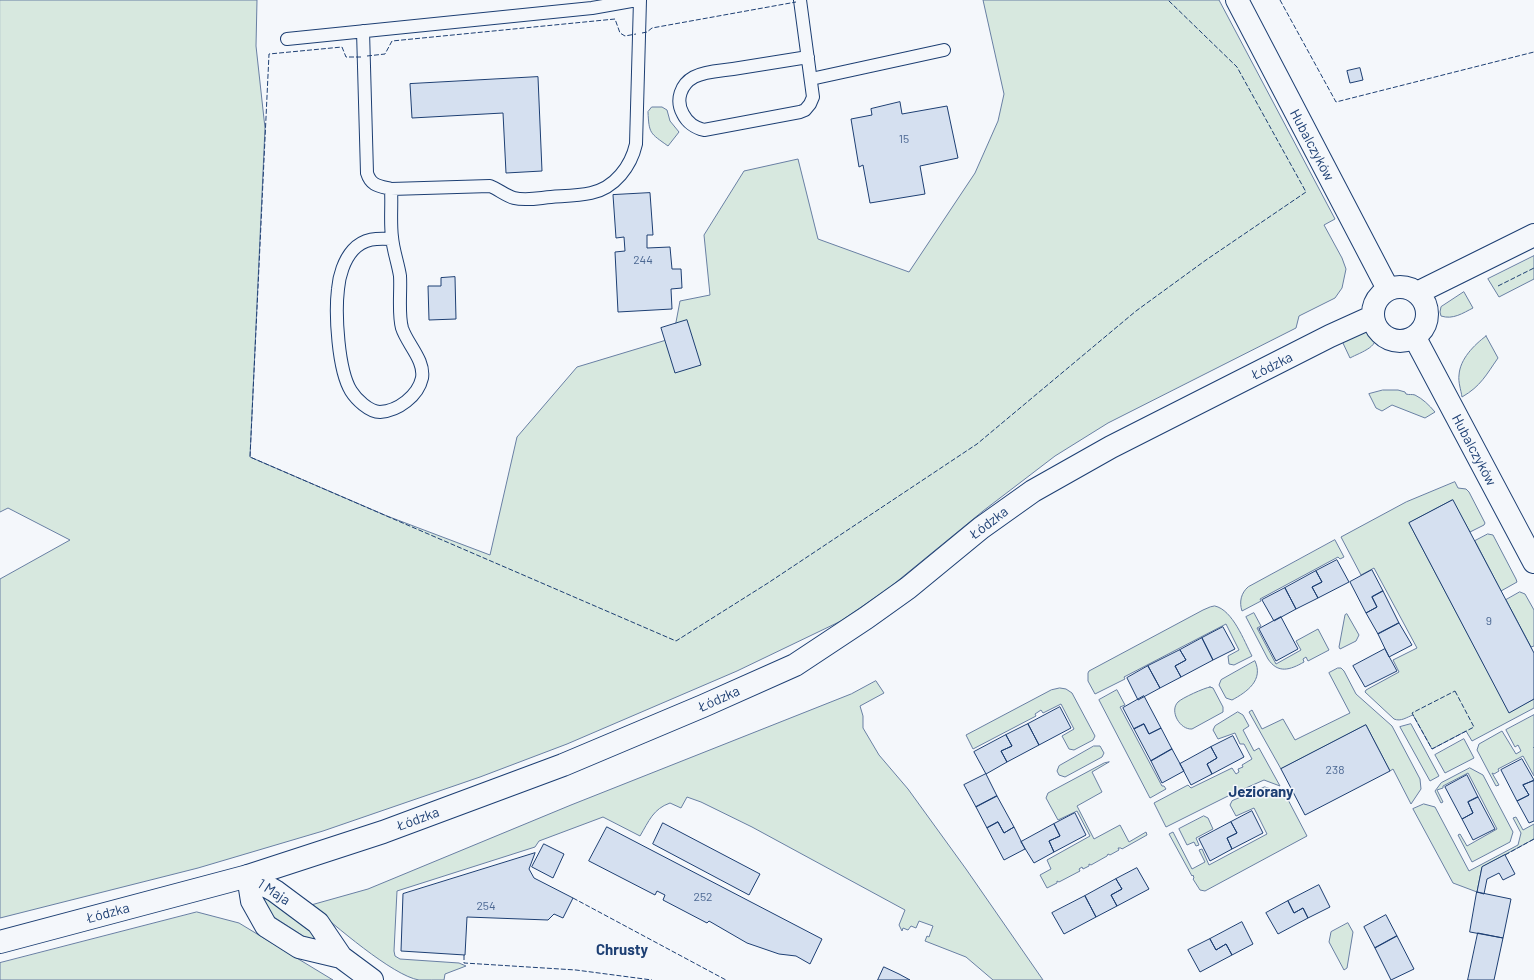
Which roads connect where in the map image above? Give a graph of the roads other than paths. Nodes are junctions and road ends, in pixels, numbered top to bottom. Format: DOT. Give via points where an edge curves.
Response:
graph roads {
  1 [pos="637,0"];
  2 [pos="640,0"];
  3 [pos="800,0"];
  4 [pos="1237,0"];
  5 [pos="363,31"];
  6 [pos="287,39"];
  7 [pos="944,50"];
  8 [pos="808,56"];
  9 [pos="811,79"];
  10 [pos="391,189"];
  11 [pos="1534,235"];
  12 [pos="392,239"];
  13 [pos="1388,289"];
  14 [pos="1417,293"];
  15 [pos="1372,317"];
  16 [pos="1415,338"];
  17 [pos="1534,562"];
  18 [pos="248,876"];
  19 [pos="0,942"];
  20 [pos="341,957"];
  21 [pos="372,980"];
  1 -- 5 [label="lane" via="592,8"];
  2 -- 10 [label="lane" via="636,144 629,164 611,184 590,194 526,199 514,198 490,186"];
  3 -- 8 [label="lane"];
  4 -- 13 [label="main road, Hubalczyków"];
  5 -- 6 [label="lane"];
  5 -- 10 [label="lane" via="367,173 372,182"];
  7 -- 9 [label="lane"];
  8 -- 9 [label="lane"];
  8 -- 9 [label="lane" via="702,74 686,83 680,95 680,104 685,118 704,130 800,112 805,110 813,97"];
  10 -- 12 [label="lane"];
  11 -- 14 [label="main road"];
  12 -- 12 [label="lane" via="375,238 353,250 346,261 338,289 337,319 346,381 351,392 359,400 378,412 389,410 409,399 422,377 420,364 402,327 400,277"];
  13 -- 14 [label="main road" via="1403,287"];
  13 -- 15 [label="main road" via="1374,306"];
  14 -- 16 [label="main road" via="1425,303 1428,316 1424,328"];
  15 -- 16 [label="main road" via="1377,330 1388,339 1401,342"];
  15 -- 18 [label="main road, Łódzka" via="1126,440 1033,491 981,528 908,588 795,665 563,765 383,832"];
  16 -- 17 [label="main road, Hubalczyków"];
  18 -- 19 [label="main road, Łódzka"];
  18 -- 20 [label="main road, 1 Maja" via="275,891 318,923"];
  18 -- 20 [label="main road, 1 Maja" via="252,901 266,926 299,947"];
  20 -- 21 [label="main road, 1 Maja"];
}
